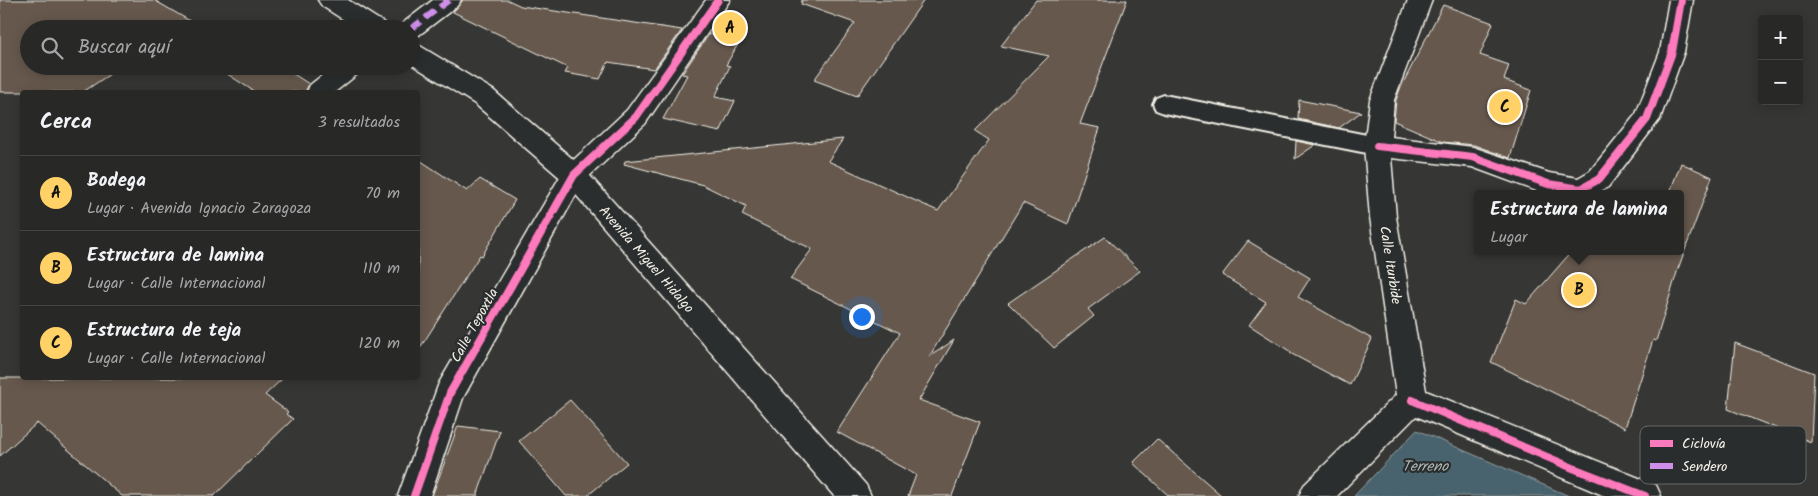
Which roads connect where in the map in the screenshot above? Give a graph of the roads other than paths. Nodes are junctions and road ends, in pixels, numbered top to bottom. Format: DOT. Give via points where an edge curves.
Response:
graph roads {
  1 [pos="330,0"];
  2 [pos="449,0"];
  3 [pos="718,0"];
  4 [pos="1420,0"];
  5 [pos="1681,0"];
  6 [pos="362,20"];
  7 [pos="420,22"];
  8 [pos="420,58"];
  9 [pos="340,75"];
  10 [pos="321,90"];
  11 [pos="1164,104"];
  12 [pos="1377,146"];
  13 [pos="574,175"];
  14 [pos="1412,400"];
  15 [pos="414,496"];
  16 [pos="855,496"];
  17 [pos="1315,496"];
  18 [pos="1645,496"];
  1 -- 6 [label="street"];
  2 -- 7 [label="street"];
  3 -- 13 [label="street, Calle Tepoxtla" via="636,117"];
  4 -- 12 [label="street, Calle Iturbide" via="1382,100"];
  5 -- 12 [label="street" via="1672,52 1647,119 1599,179 1581,189 1548,184 1473,157"];
  8 -- 13 [label="street, Avenida Miguel Hidalgo" via="484,97"];
  9 -- 10 [label="street"];
  11 -- 12 [label="lane"];
  12 -- 14 [label="street, Calle Iturbide" via="1383,217"];
  13 -- 15 [label="street, Calle Tepoxtla" via="450,393"];
  13 -- 16 [label="street, Avenida Miguel Hidalgo"];
  14 -- 17 [label="street"];
  14 -- 18 [label="street"];
}
